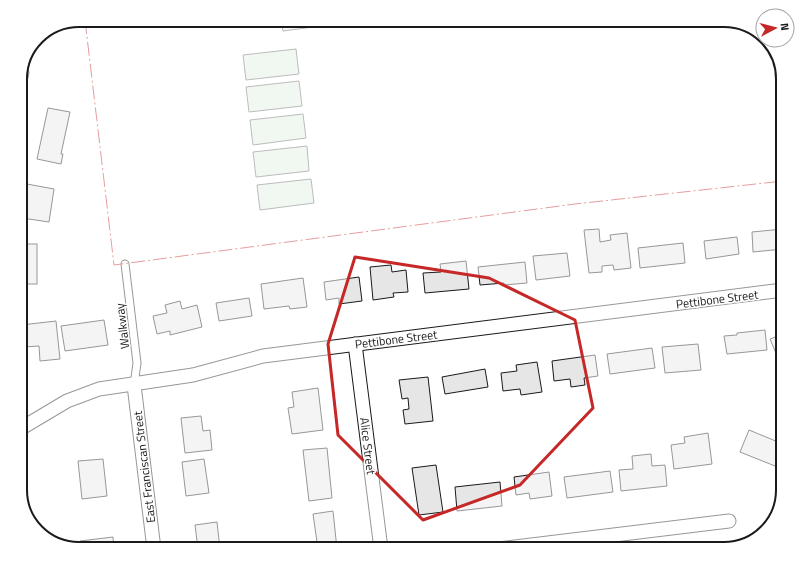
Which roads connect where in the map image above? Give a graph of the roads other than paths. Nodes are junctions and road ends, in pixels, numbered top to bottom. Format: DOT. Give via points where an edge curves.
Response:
graph roads {
  1 [pos="125,264"];
  2 [pos="776,291"];
  3 [pos="355,344"];
  4 [pos="134,385"];
  5 [pos="27,425"];
  6 [pos="729,521"];
  7 [pos="153,542"];
  8 [pos="380,542"];
  9 [pos="556,542"];
  1 -- 4 [label="lane, Walkway" via="137,363"];
  2 -- 3 [label="street, Pettibone Street"];
  3 -- 4 [label="street, Pettibone Street" via="263,356 193,375"];
  3 -- 8 [label="street, Alice Street"];
  4 -- 5 [label="street, Pettibone Street" via="83,394"];
  4 -- 7 [label="street, East Franciscan Street"];
  6 -- 9 [label="street"];
}
